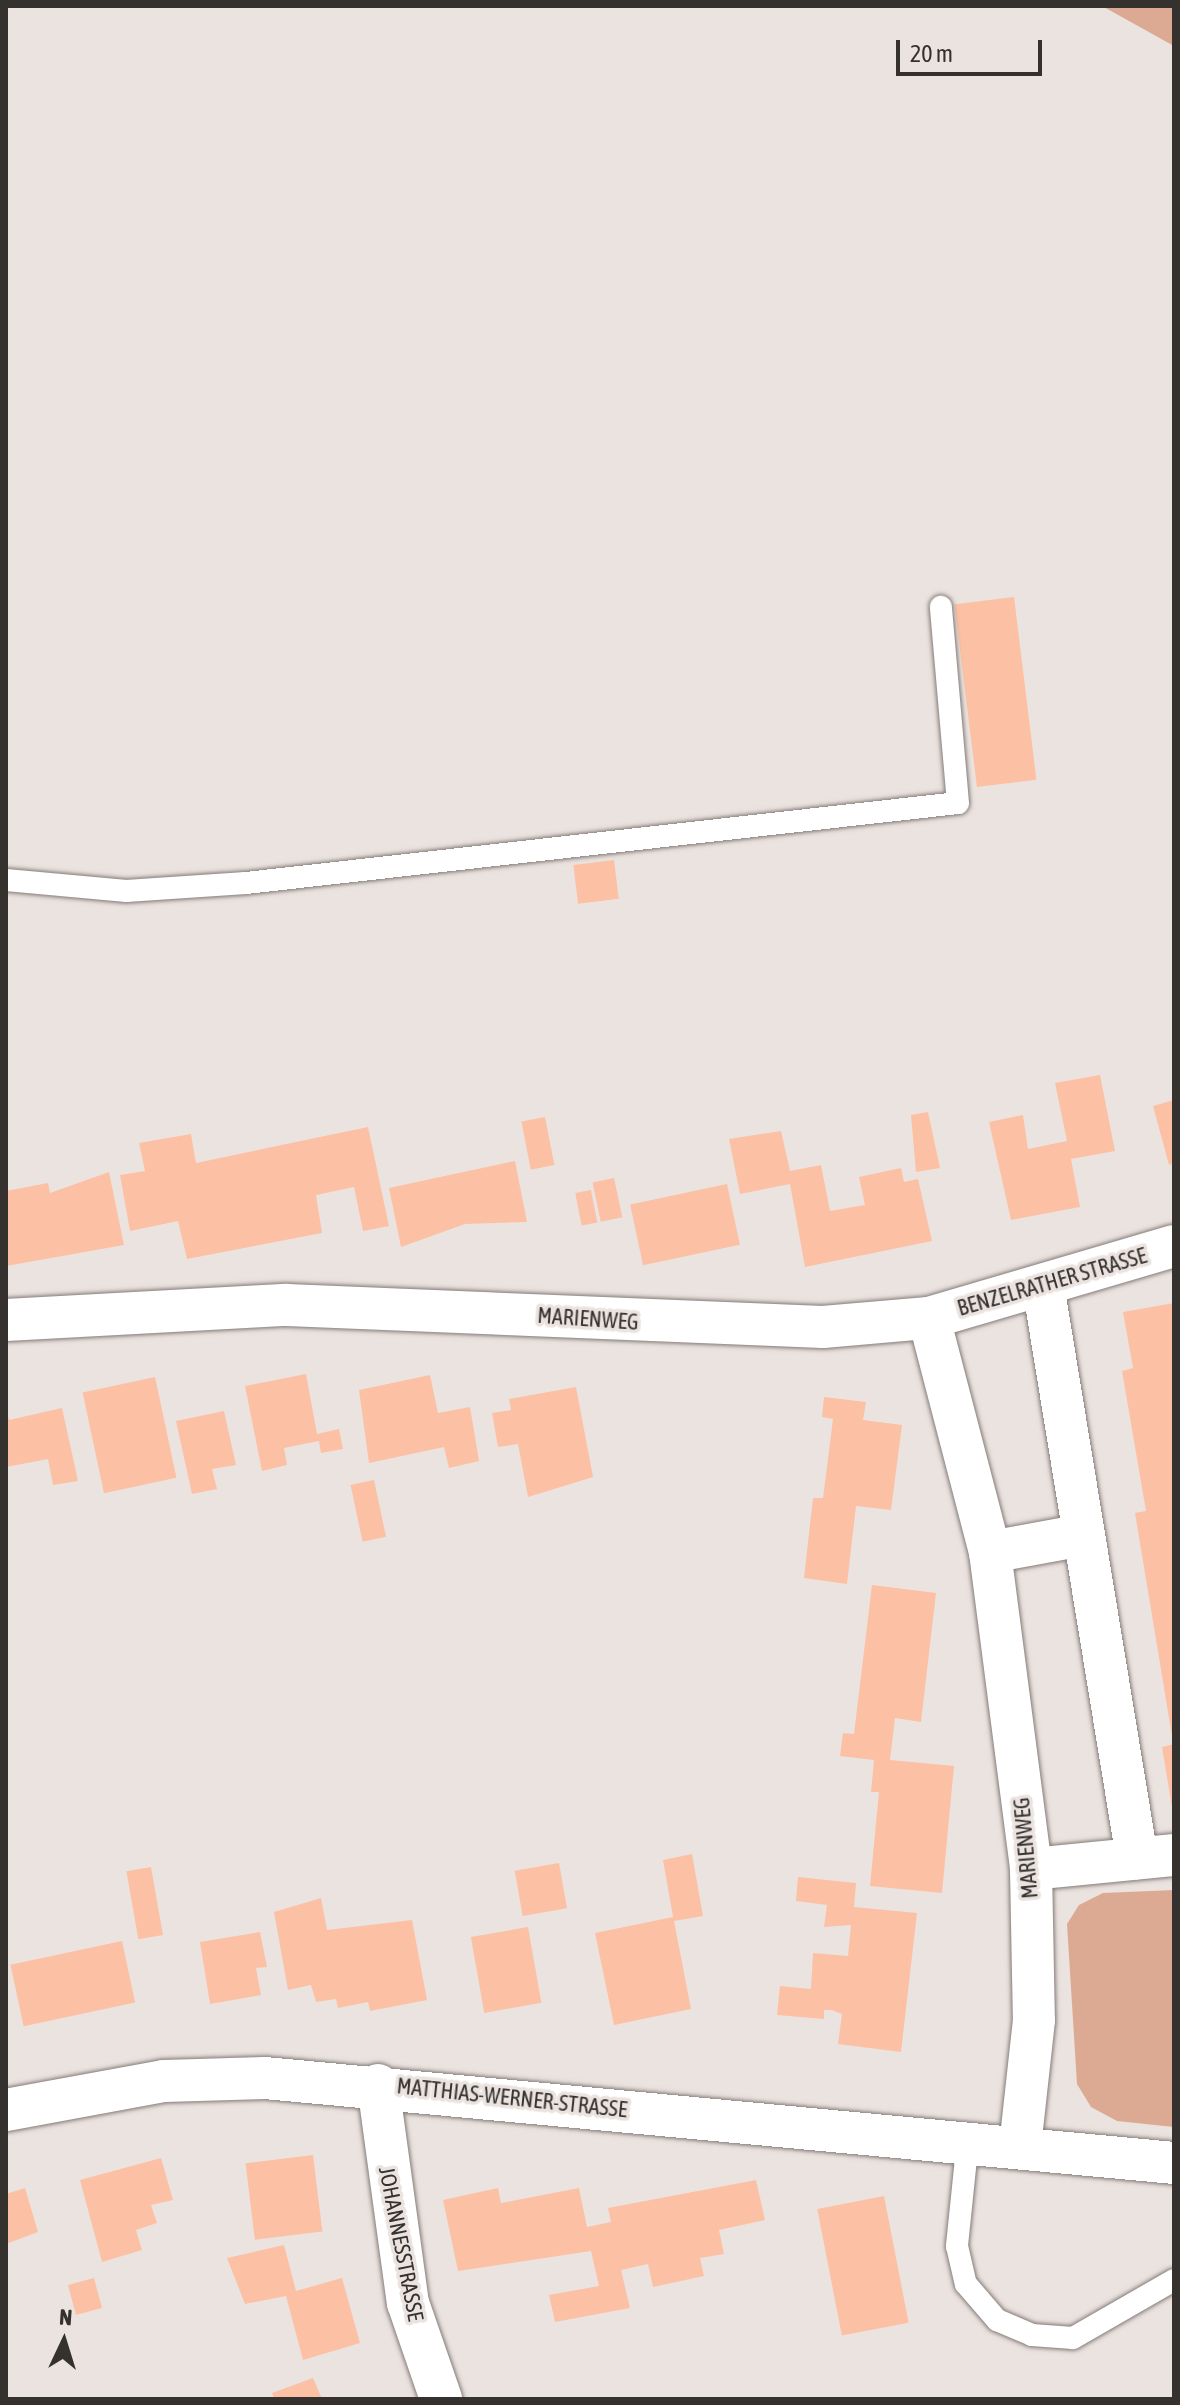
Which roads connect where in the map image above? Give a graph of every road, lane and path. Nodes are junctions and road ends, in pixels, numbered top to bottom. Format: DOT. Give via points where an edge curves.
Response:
graph roads {
  1 [pos="941,607"];
  2 [pos="6,880"];
  3 [pos="1174,1246"];
  4 [pos="1043,1285"];
  5 [pos="929,1318"];
  6 [pos="6,1320"];
  7 [pos="1083,1535"];
  8 [pos="990,1552"];
  9 [pos="1156,1856"];
  10 [pos="1031,1869"];
  11 [pos="378,2085"];
  12 [pos="6,2110"];
  13 [pos="968,2139"];
  14 [pos="1020,2146"];
  15 [pos="1174,2163"];
  16 [pos="1174,2280"];
  17 [pos="441,2399"];
  1 -- 2 [label="lane" via="958,803 246,883 126,891"];
  3 -- 4 [label="street, BENZELRATHER STRASSE"];
  4 -- 5 [label="street, BENZELRATHER STRASSE"];
  4 -- 7 [label="street"];
  5 -- 6 [label="street, MARIENWEG" via="823,1327 665,1325 287,1305"];
  5 -- 8 [label="street, MARIENWEG"];
  7 -- 8 [label="street"];
  7 -- 9 [label="street"];
  8 -- 10 [label="street, MARIENWEG"];
  9 -- 10 [label="street"];
  10 -- 14 [label="street, MARIENWEG" via="1034,2020"];
  11 -- 12 [label="street, MATTHIAS-WERNER-STRASSE" via="164,2081"];
  11 -- 13 [label="street, MATTHIAS-WERNER-STRASSE"];
  11 -- 17 [label="street, JOHANNESSTRASSE" via="408,2303"];
  13 -- 14 [label="street, MATTHIAS-WERNER-STRASSE"];
  13 -- 16 [label="lane" via="957,2246 966,2284 997,2320 1032,2335 1073,2338"];
  14 -- 15 [label="street, MATTHIAS-WERNER-STRASSE"];
}
